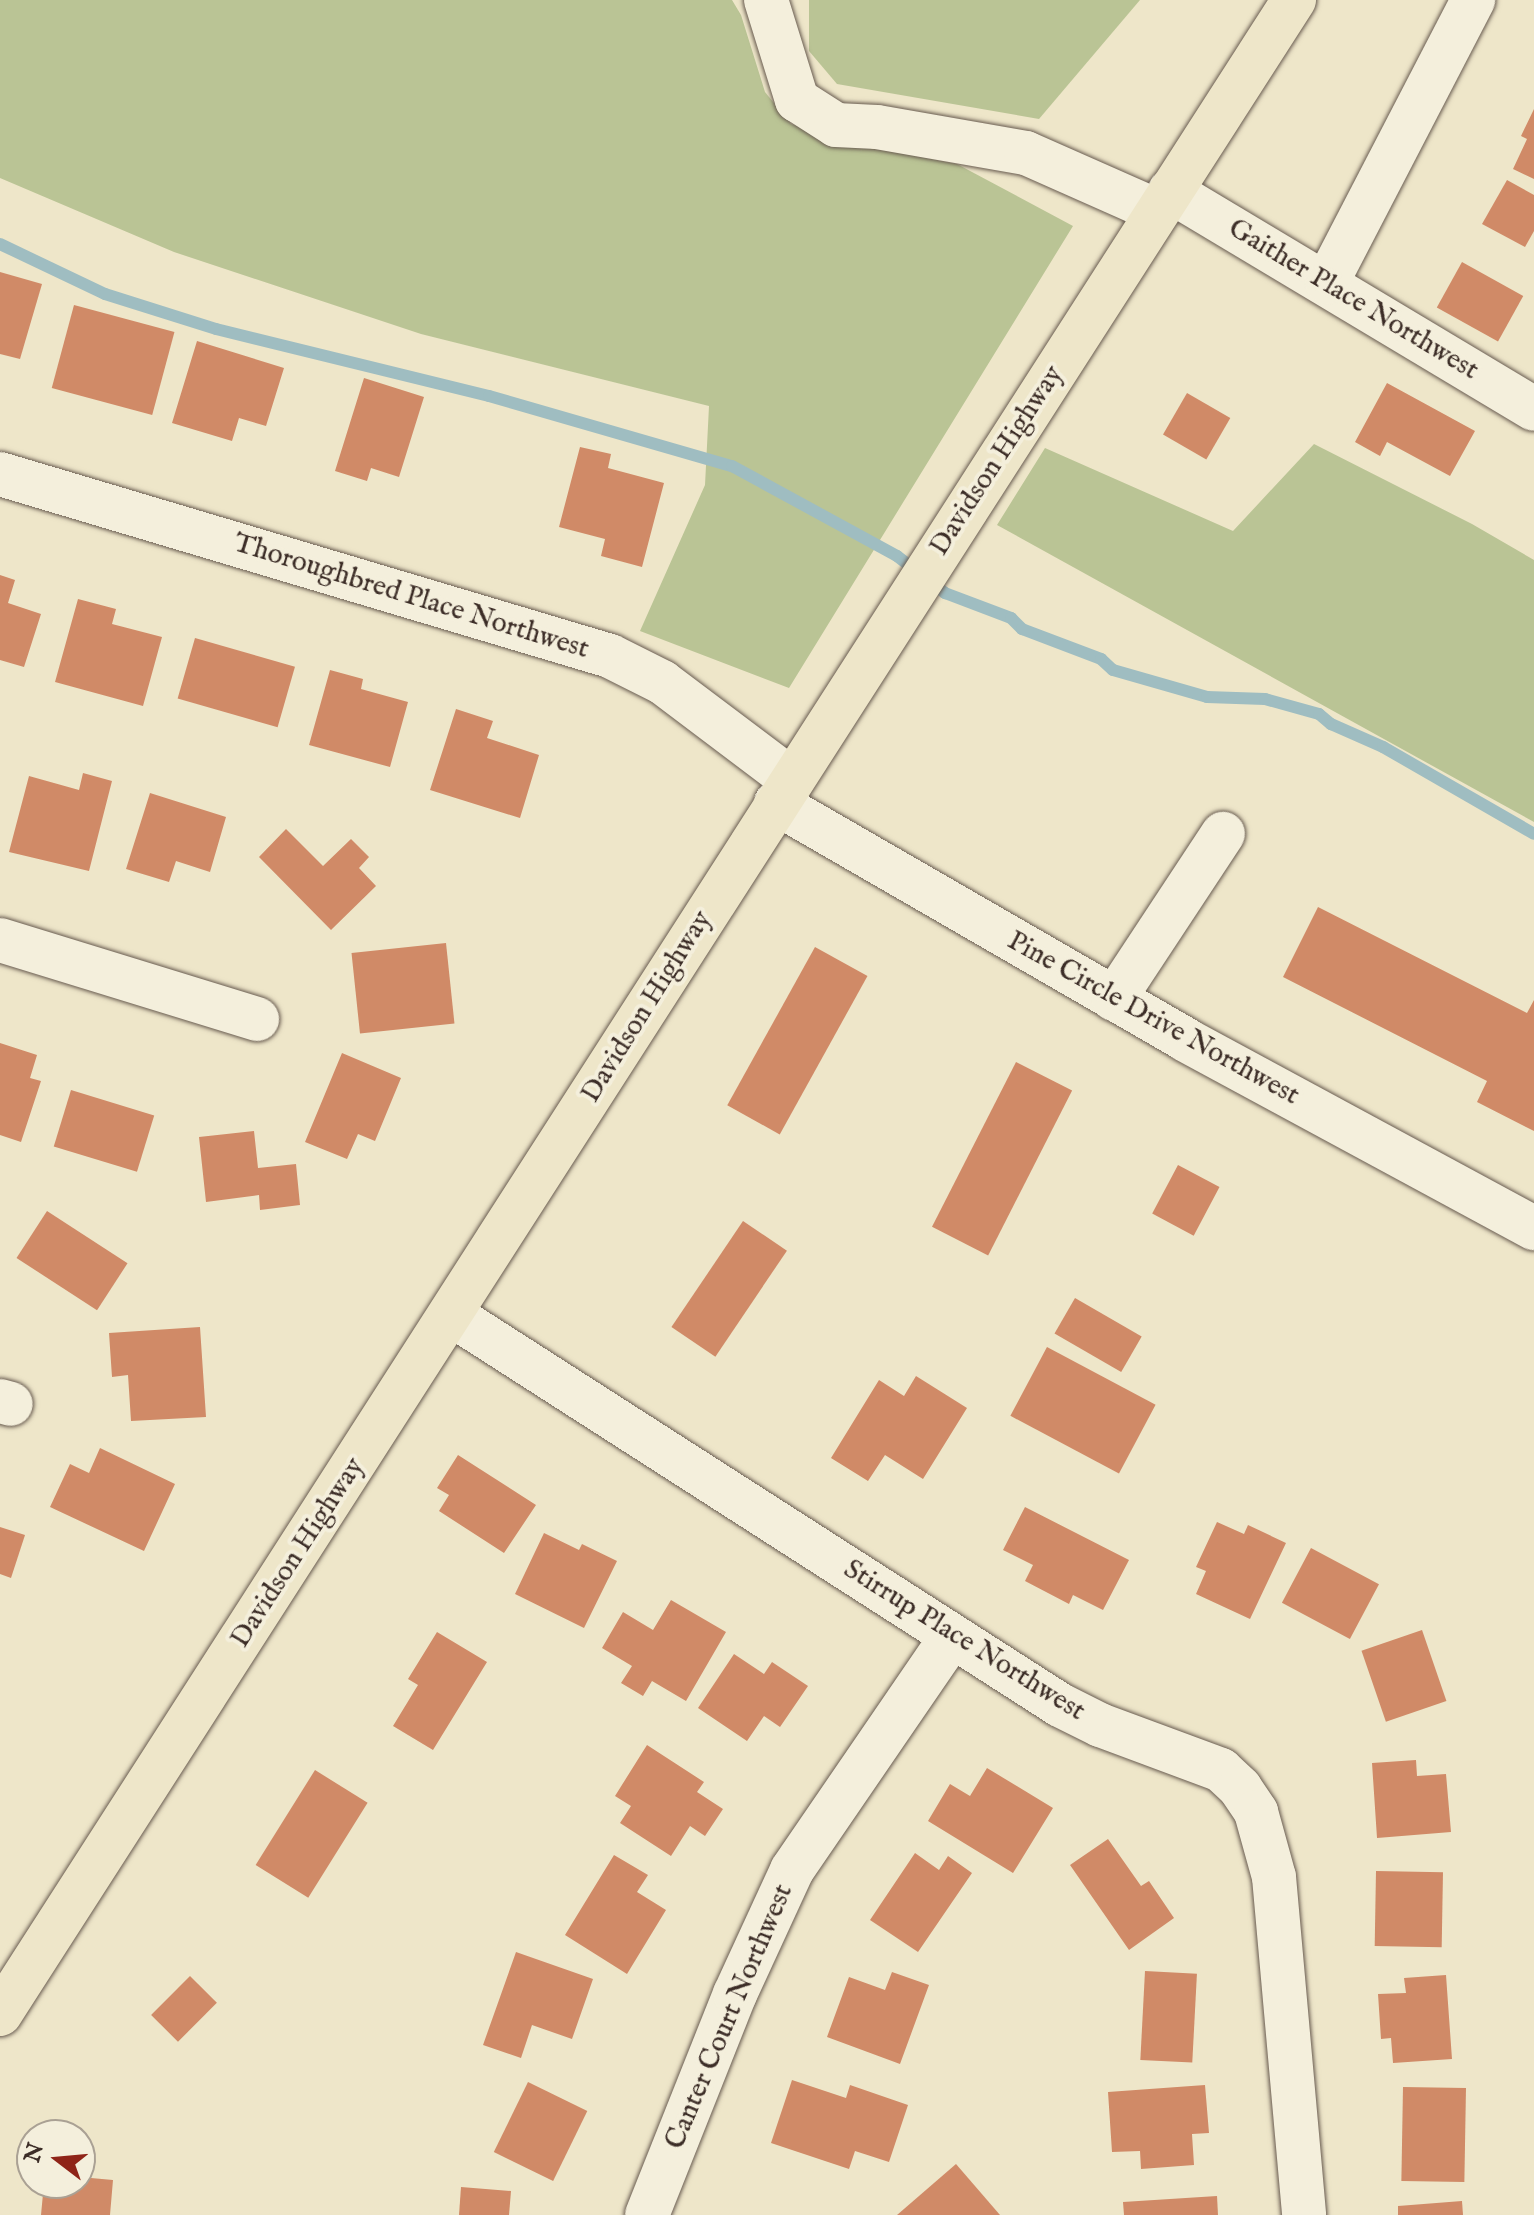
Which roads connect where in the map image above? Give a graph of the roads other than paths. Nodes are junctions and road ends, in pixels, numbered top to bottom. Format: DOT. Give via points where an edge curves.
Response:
graph roads {
  1 [pos="766,0"];
  2 [pos="1294,0"];
  3 [pos="1473,0"];
  4 [pos="1164,201"];
  5 [pos="1327,282"];
  6 [pos="1534,409"];
  7 [pos="0,474"];
  8 [pos="784,792"];
  9 [pos="1223,834"];
  10 [pos="0,940"];
  11 [pos="1114,999"];
  12 [pos="257,1019"];
  13 [pos="1534,1228"];
  14 [pos="452,1315"];
  15 [pos="952,1636"];
  16 [pos="0,2014"];
  17 [pos="657,2211"];
  18 [pos="1304,2215"];
  1 -- 4 [label="street, Gaither Place Northwest" via="797,100 836,125 1026,153"];
  2 -- 4 [label="main road, Davidson Highway"];
  3 -- 5 [label="street"];
  4 -- 5 [label="street, Gaither Place Northwest"];
  4 -- 8 [label="main road, Davidson Highway"];
  5 -- 6 [label="street, Gaither Place Northwest"];
  7 -- 8 [label="street, Thoroughbred Place Northwest" via="610,656 662,682"];
  8 -- 11 [label="street, Pine Circle Drive Northwest"];
  8 -- 14 [label="main road, Davidson Highway"];
  9 -- 11 [label="street"];
  10 -- 12 [label="street"];
  11 -- 13 [label="street, Pine Circle Drive Northwest"];
  14 -- 15 [label="street, Stirrup Place Northwest"];
  14 -- 16 [label="main road, Davidson Highway"];
  15 -- 17 [label="street, Canter Court Northwest" via="792,1870 735,1994"];
  15 -- 18 [label="street, Stirrup Place Northwest" via="1100,1725 1221,1770 1256,1812 1274,1877"];
}
